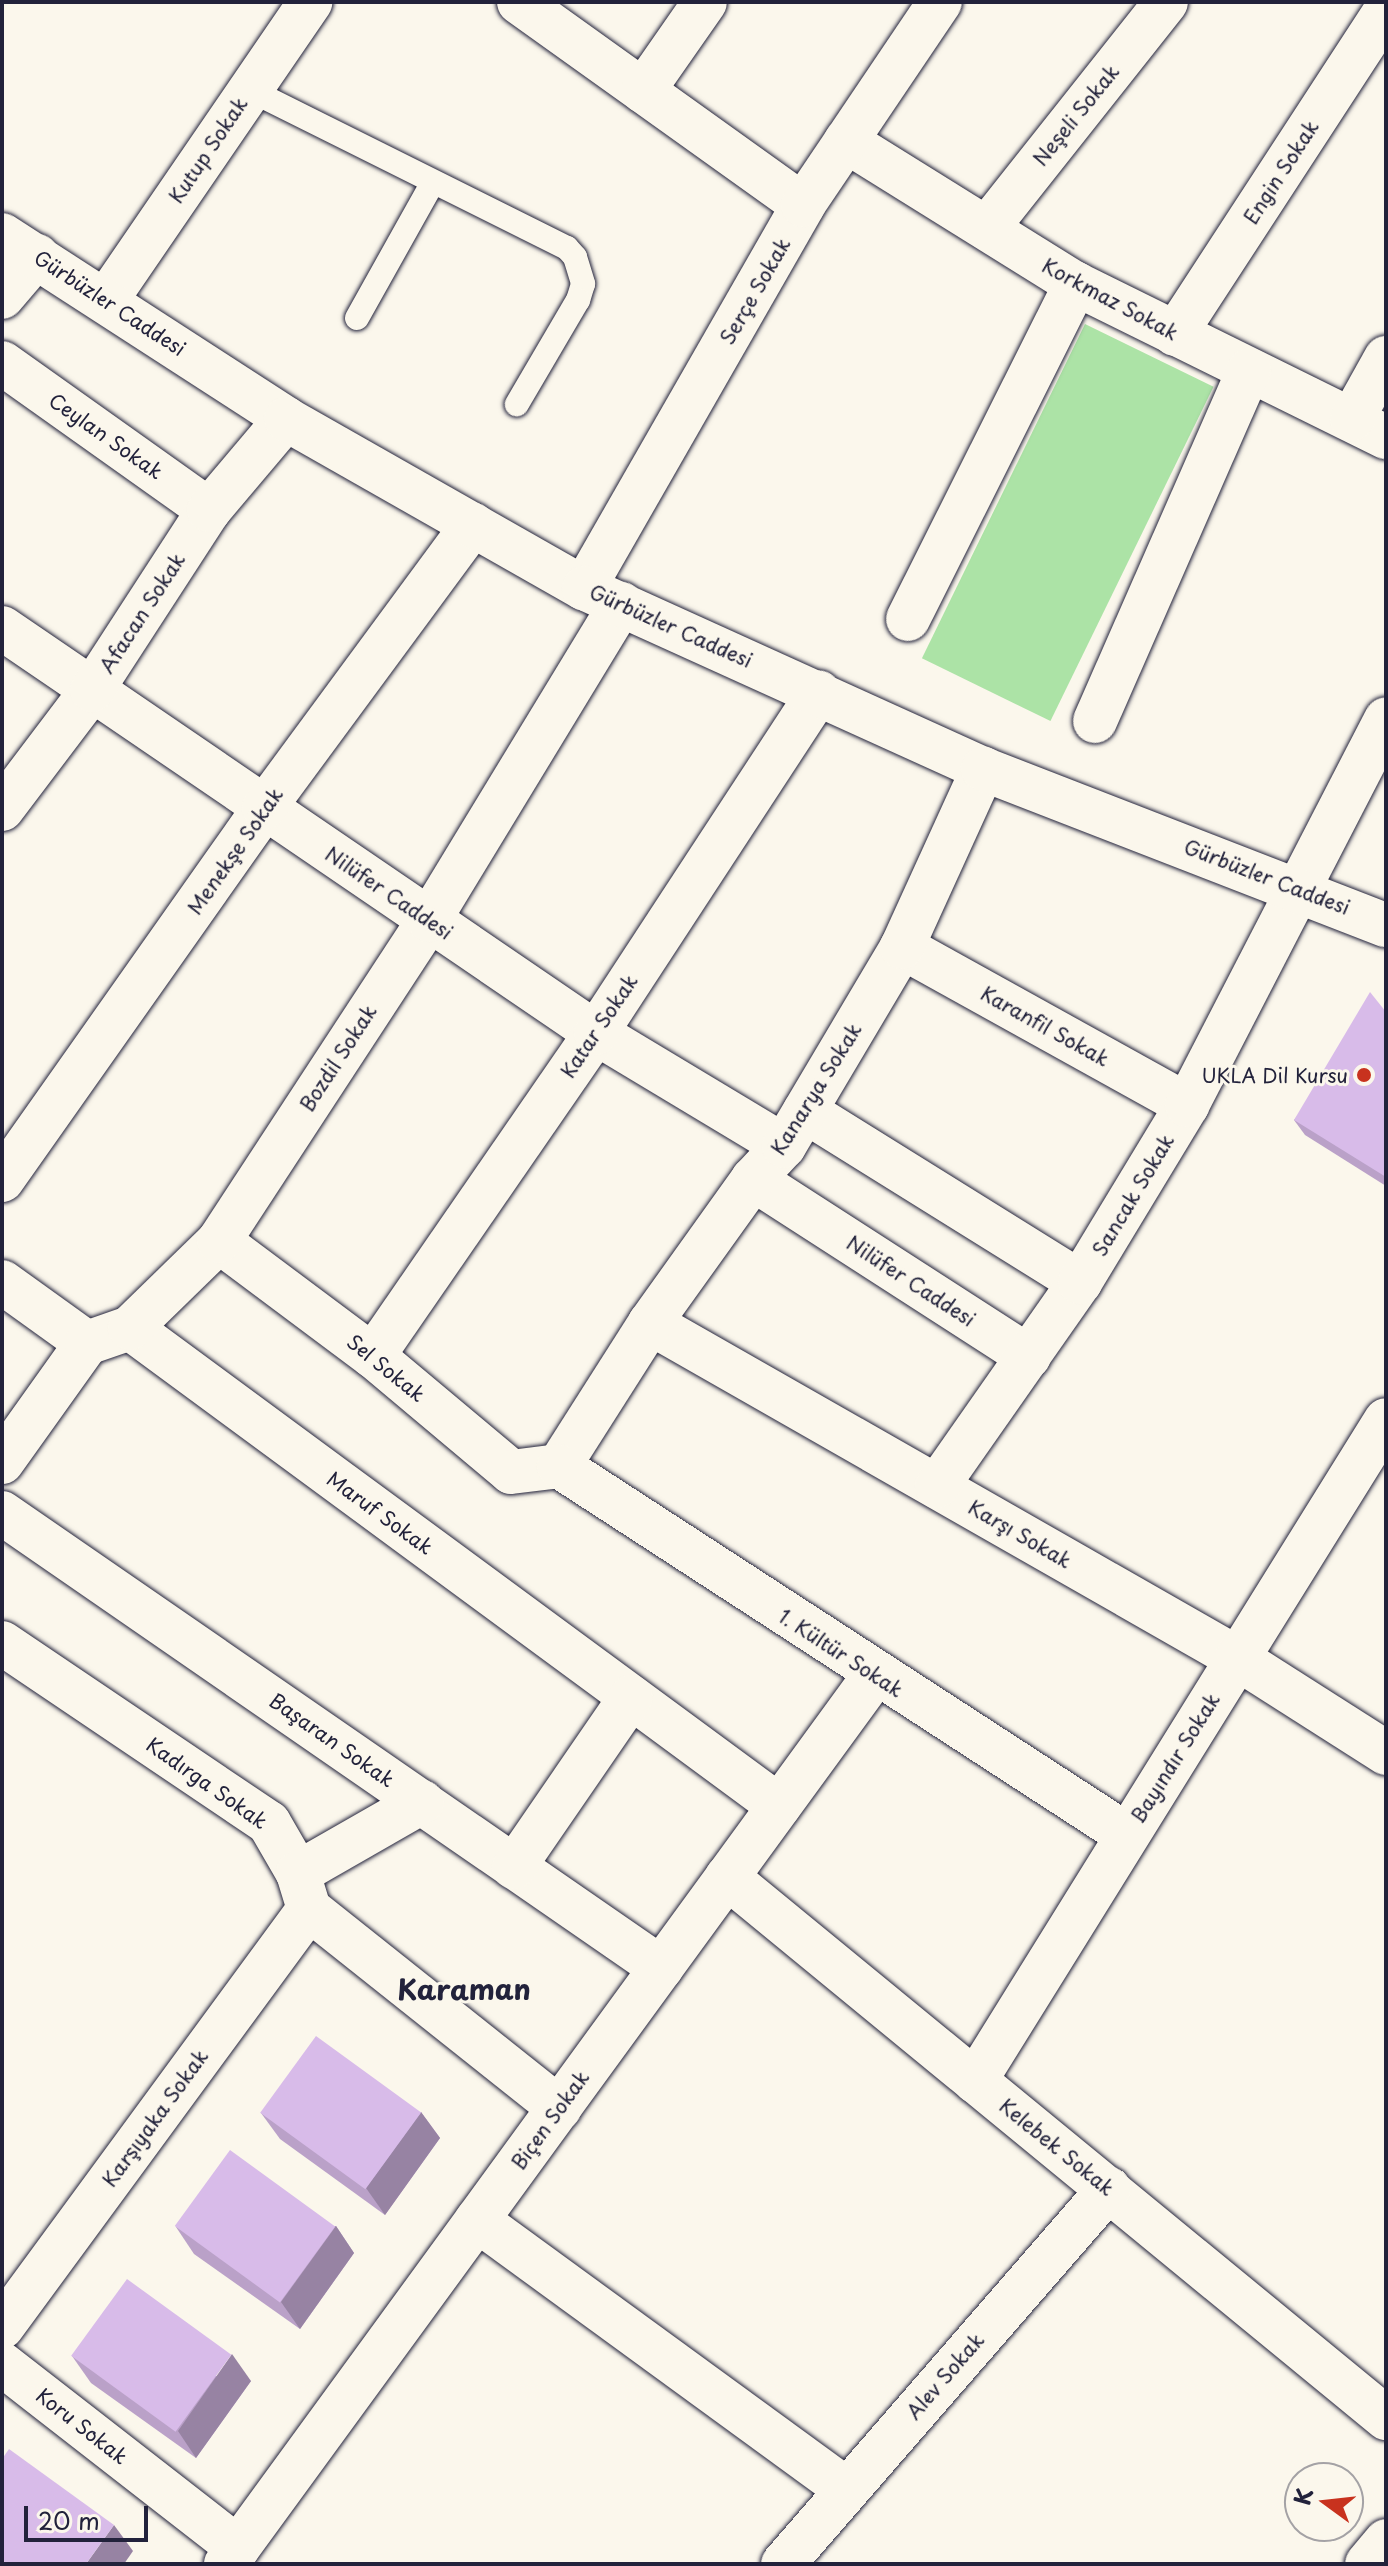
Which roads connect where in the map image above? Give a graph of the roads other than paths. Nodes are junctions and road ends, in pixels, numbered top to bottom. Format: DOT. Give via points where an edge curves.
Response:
graph roads {
  1 [pos="310,2"];
  2 [pos="519,2"];
  3 [pos="705,2"];
  4 [pos="940,2"];
  5 [pos="1166,2"];
  6 [pos="1386,10"];
  7 [pos="250,90"];
  8 [pos="643,91"];
  9 [pos="846,141"];
  10 [pos="432,184"];
  11 [pos="803,205"];
  12 [pos="987,228"];
  13 [pos="19,246"];
  14 [pos="1076,284"];
  15 [pos="2,297"];
  16 [pos="107,299"];
  17 [pos="357,318"];
  18 [pos="1175,334"];
  19 [pos="1386,358"];
  20 [pos="2,363"];
  21 [pos="1249,370"];
  22 [pos="517,404"];
  23 [pos="286,419"];
  24 [pos="1369,428"];
  25 [pos="209,510"];
  26 [pos="473,525"];
  27 [pos="602,596"];
  28 [pos="908,619"];
  29 [pos="2,628"];
  30 [pos="92,690"];
  31 [pos="819,692"];
  32 [pos="1386,719"];
  33 [pos="1095,721"];
  34 [pos="983,769"];
  35 [pos="1368,791"];
  36 [pos="264,808"];
  37 [pos="2,809"];
  38 [pos="1300,888"];
  39 [pos="429,920"];
  40 [pos="1386,925"];
  41 [pos="902,947"];
  42 [pos="596,1033"];
  43 [pos="1187,1105"];
  44 [pos="795,1129"];
  45 [pos="753,1179"];
  46 [pos="2,1180"];
  47 [pos="219,1241"];
  48 [pos="2,1282"];
  49 [pos="1080,1282"];
  50 [pos="650,1323"];
  51 [pos="130,1328"];
  52 [pos="87,1343"];
  53 [pos="373,1356"];
  54 [pos="1029,1357"];
  55 [pos="1383,1431"];
  56 [pos="2,1462"];
  57 [pos="559,1466"];
  58 [pos="937,1486"];
  59 [pos="2,1513"];
  60 [pos="2,1643"];
  61 [pos="1237,1658"];
  62 [pos="874,1676"];
  63 [pos="631,1697"];
  64 [pos="1386,1753"];
  65 [pos="422,1802"];
  66 [pos="779,1806"];
  67 [pos="1127,1835"];
  68 [pos="514,1867"];
  69 [pos="727,1877"];
  70 [pos="303,1891"];
  71 [pos="661,1968"];
  72 [pos="975,2081"];
  73 [pos="559,2108"];
  74 [pos="1109,2189"];
  75 [pos="477,2220"];
  76 [pos="2,2327"];
  77 [pos="2,2364"];
  78 [pos="1386,2418"];
  79 [pos="846,2489"];
  80 [pos="1386,2541"];
  81 [pos="232,2556"];
  82 [pos="783,2564"];
  83 [pos="1367,2564"];
  1 -- 7 [label="street, Kutup Sokak"];
  2 -- 8 [label="street"];
  3 -- 8 [label="street"];
  4 -- 9 [label="street, Serçe Sokak"];
  5 -- 12 [label="street, Neşeli Sokak"];
  6 -- 18 [label="street, Engin Sokak"];
  7 -- 10 [label="lane"];
  7 -- 16 [label="street, Kutup Sokak"];
  8 -- 11 [label="street"];
  9 -- 11 [label="street, Serçe Sokak"];
  9 -- 12 [label="street, Korkmaz Sokak"];
  10 -- 17 [label="lane"];
  10 -- 22 [label="lane" via="567,248 580,267 578,300"];
  11 -- 27 [label="street, Serçe Sokak"];
  12 -- 14 [label="street, Korkmaz Sokak"];
  13 -- 15 [label="street"];
  13 -- 16 [label="street, Gürbüzler Caddesi"];
  14 -- 18 [label="street, Korkmaz Sokak"];
  14 -- 28 [label="street"];
  16 -- 23 [label="street, Gürbüzler Caddesi"];
  18 -- 21 [label="street, Korkmaz Sokak"];
  19 -- 24 [label="street"];
  20 -- 25 [label="street, Ceylan Sokak"];
  21 -- 24 [label="street, Korkmaz Sokak"];
  21 -- 33 [label="street"];
  23 -- 25 [label="street, Afacan Sokak"];
  23 -- 26 [label="street, Gürbüzler Caddesi"];
  25 -- 30 [label="street, Afacan Sokak"];
  26 -- 27 [label="street, Gürbüzler Caddesi"];
  26 -- 36 [label="street, Menekşe Sokak"];
  27 -- 31 [label="street, Gürbüzler Caddesi"];
  27 -- 39 [label="street, Bozdil Sokak"];
  29 -- 30 [label="street, Nilüfer Caddesi"];
  30 -- 36 [label="street, Nilüfer Caddesi"];
  30 -- 37 [label="street, Afacan Sokak"];
  31 -- 34 [label="street, Gürbüzler Caddesi"];
  31 -- 42 [label="street, Katar Sokak"];
  32 -- 35 [label="street, Sancak Sokak"];
  34 -- 38 [label="street, Gürbüzler Caddesi"];
  34 -- 41 [label="street, Kanarya Sokak"];
  35 -- 38 [label="street, Sancak Sokak"];
  36 -- 39 [label="street, Nilüfer Caddesi"];
  36 -- 46 [label="street, Menekşe Sokak"];
  38 -- 40 [label="street, Gürbüzler Caddesi"];
  38 -- 43 [label="street, Sancak Sokak"];
  39 -- 42 [label="street, Nilüfer Caddesi"];
  39 -- 47 [label="street, Bozdil Sokak"];
  41 -- 43 [label="street, Karanfil Sokak"];
  41 -- 44 [label="street, Kanarya Sokak"];
  42 -- 44 [label="street, Nilüfer Caddesi"];
  42 -- 53 [label="street, Katar Sokak"];
  43 -- 49 [label="street, Sancak Sokak"];
  44 -- 45 [label="street, Kanarya Sokak"];
  44 -- 49 [label="street, Nilüfer Caddesi"];
  45 -- 50 [label="street, Kanarya Sokak"];
  45 -- 54 [label="street, Nilüfer Caddesi"];
  47 -- 51 [label="street, Bozdil Sokak"];
  47 -- 53 [label="street, Sel Sokak"];
  48 -- 52 [label="street"];
  49 -- 54 [label="street, Sancak Sokak"];
  50 -- 57 [label="street, Kanarya Sokak"];
  50 -- 58 [label="street, Karşı Sokak"];
  51 -- 52 [label="street, Bozdil Sokak"];
  51 -- 63 [label="street, Maruf Sokak"];
  52 -- 56 [label="street"];
  53 -- 57 [label="street, Sel Sokak" via="511,1472"];
  54 -- 58 [label="street, Sancak Sokak"];
  55 -- 61 [label="street, Bayındır Sokak"];
  57 -- 62 [label="street, 1. Kültür Sokak"];
  58 -- 61 [label="street, Karşı Sokak"];
  59 -- 65 [label="street, Başaran Sokak"];
  60 -- 70 [label="street, Kadırga Sokak" via="269,1823"];
  61 -- 64 [label="street, Karşı Sokak"];
  61 -- 67 [label="street, Bayındır Sokak"];
  62 -- 66 [label="street, Biçen Sokak"];
  62 -- 67 [label="street, 1. Kültür Sokak"];
  63 -- 66 [label="street, Maruf Sokak"];
  63 -- 68 [label="street"];
  65 -- 68 [label="street, Başaran Sokak"];
  65 -- 70 [label="street, Karşıyaka Sokak"];
  66 -- 69 [label="street, Biçen Sokak"];
  67 -- 72 [label="street, Bayındır Sokak"];
  68 -- 71 [label="street, Başaran Sokak"];
  69 -- 71 [label="street, Biçen Sokak"];
  69 -- 72 [label="street, Kelebek Sokak"];
  70 -- 73 [label="street, Kadırga Sokak"];
  70 -- 76 [label="street, Karşıyaka Sokak"];
  71 -- 73 [label="street, Biçen Sokak"];
  72 -- 74 [label="street, Kelebek Sokak"];
  73 -- 75 [label="street, Biçen Sokak"];
  74 -- 78 [label="street, Kelebek Sokak"];
  74 -- 79 [label="street, Alev Sokak"];
  75 -- 79 [label="street"];
  75 -- 81 [label="street, Biçen Sokak"];
  77 -- 81 [label="street, Koru Sokak"];
  79 -- 82 [label="street, Alev Sokak"];
  80 -- 83 [label="street"];
}
